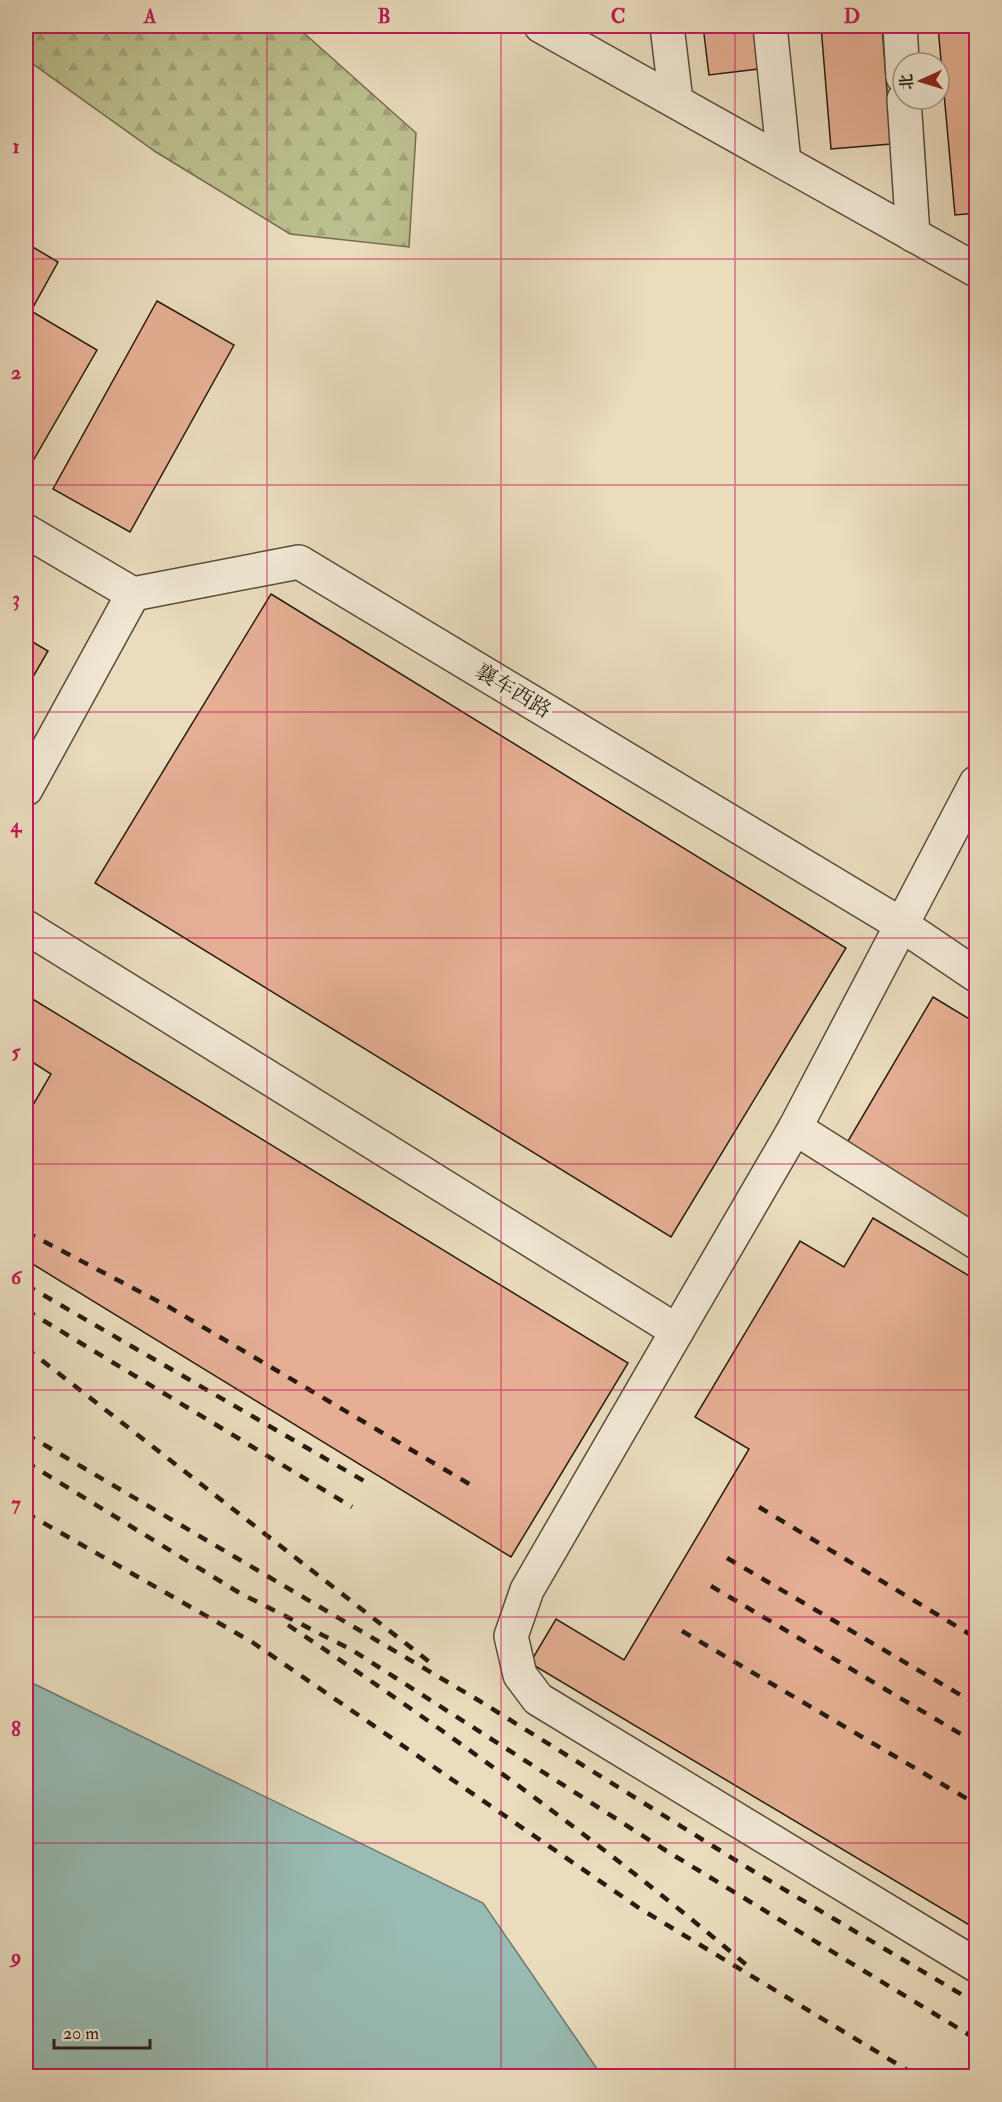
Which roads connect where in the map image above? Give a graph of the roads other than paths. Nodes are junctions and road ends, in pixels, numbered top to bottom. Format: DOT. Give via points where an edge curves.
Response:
graph roads {
  1 [pos="542,26"];
  2 [pos="667,26"];
  3 [pos="770,26"];
  4 [pos="900,26"];
  5 [pos="901,51"];
  6 [pos="676,101"];
  7 [pos="905,111"];
  8 [pos="784,162"];
  9 [pos="913,235"];
  10 [pos="976,270"];
  11 [pos="26,531"];
  12 [pos="133,594"];
  13 [pos="976,783"];
  14 [pos="26,789"];
  15 [pos="902,925"];
  16 [pos="26,927"];
  17 [pos="976,975"];
  18 [pos="795,1128"];
  19 [pos="976,1242"];
  20 [pos="677,1331"];
  21 [pos="976,1965"];
  1 -- 6 [label="street"];
  2 -- 6 [label="street"];
  3 -- 8 [label="street"];
  4 -- 5 [label="street"];
  6 -- 8 [label="street"];
  7 -- 9 [label="street"];
  8 -- 9 [label="street"];
  9 -- 10 [label="street"];
  11 -- 12 [label="street"];
  12 -- 14 [label="street"];
  12 -- 15 [label="street, 襄车西路" via="299,562"];
  13 -- 15 [label="street"];
  15 -- 17 [label="street, 襄车西路"];
  15 -- 18 [label="street"];
  16 -- 20 [label="street"];
  18 -- 19 [label="street"];
  18 -- 20 [label="street"];
  20 -- 21 [label="street" via="527,1590 511,1636 520,1675 538,1699"];
}
